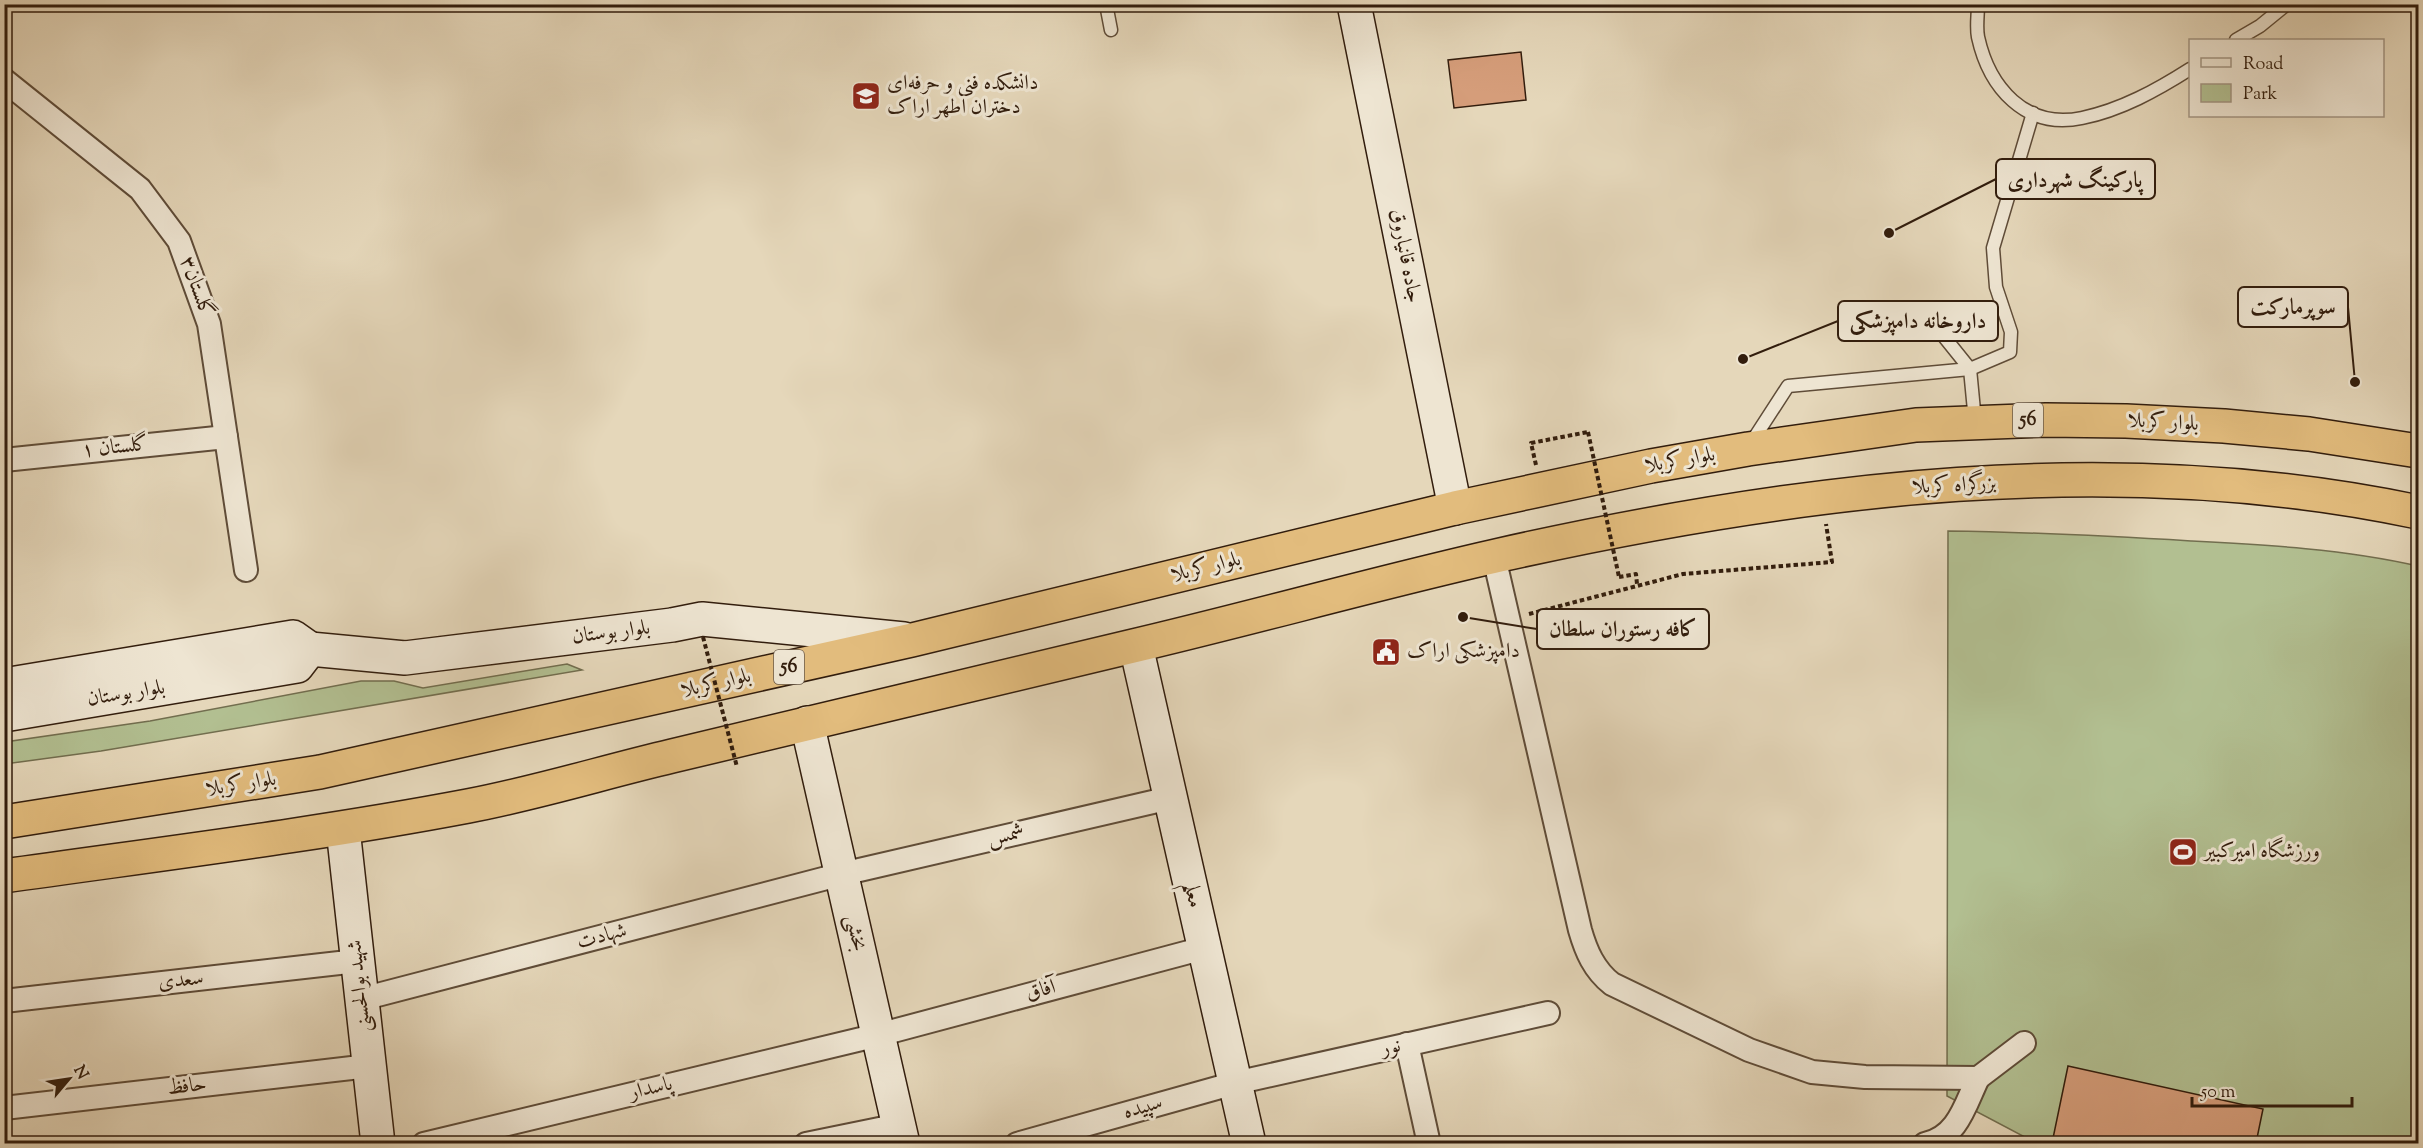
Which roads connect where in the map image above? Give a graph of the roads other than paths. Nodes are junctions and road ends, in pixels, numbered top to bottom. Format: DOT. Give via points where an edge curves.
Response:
graph roads {
  1 [pos="1106,4"];
  2 [pos="1354,4"];
  3 [pos="1978,4"];
  4 [pos="2287,4"];
  5 [pos="1111,30"];
  6 [pos="2238,39"];
  7 [pos="2189,70"];
  8 [pos="4,81"];
  9 [pos="2033,113"];
  10 [pos="1929,318"];
  11 [pos="1970,369"];
  12 [pos="1975,422"];
  13 [pos="226,437"];
  14 [pos="1748,449"];
  15 [pos="2418,451"];
  16 [pos="4,460"];
  17 [pos="1455,508"];
  18 [pos="2418,512"];
  19 [pos="1494,557"];
  20 [pos="246,570"];
  21 [pos="912,640"];
  22 [pos="1136,646"];
  23 [pos="310,649"];
  24 [pos="4,685"];
  25 [pos="4,715"];
  26 [pos="807,723"];
  27 [pos="1170,798"];
  28 [pos="4,822"];
  29 [pos="343,829"];
  30 [pos="842,874"];
  31 [pos="4,876"];
  32 [pos="1204,948"];
  33 [pos="357,961"];
  34 [pos="362,999"];
  35 [pos="4,1001"];
  36 [pos="1548,1013"];
  37 [pos="878,1035"];
  38 [pos="2024,1043"];
  39 [pos="1407,1044"];
  40 [pos="369,1066"];
  41 [pos="1978,1078"];
  42 [pos="1235,1083"];
  43 [pos="4,1108"];
  44 [pos="901,1134"];
  45 [pos="378,1143"];
  46 [pos="424,1143"];
  47 [pos="806,1143"];
  48 [pos="1017,1143"];
  49 [pos="1249,1143"];
  50 [pos="1430,1143"];
  51 [pos="1925,1143"];
  1 -- 5 [label="lane"];
  2 -- 17 [label="street, جاده قانیاروق"];
  3 -- 9 [label="lane" via="1978,35 1987,65 2001,91 2016,106"];
  4 -- 6 [label="lane"];
  7 -- 9 [label="lane" via="2100,114 2056,120"];
  8 -- 13 [label="street, گلستان۳" via="140,189 179,241 209,324"];
  9 -- 11 [label="lane" via="1993,248 1996,287 2011,332 2010,352"];
  10 -- 11 [label="lane"];
  11 -- 12 [label="lane"];
  11 -- 14 [label="lane" via="1788,386"];
  12 -- 14 [label="highway, بلوار کربلا / 56" via="1916,425"];
  12 -- 15 [label="highway, بلوار کربلا / 56" via="2126,421 2224,426 2310,434"];
  13 -- 16 [label="street, گلستان ۱"];
  13 -- 20 [label="street, گلستان۳"];
  14 -- 17 [label="highway, بلوار کربلا / 56"];
  17 -- 21 [label="highway, بلوار کربلا / 56"];
  18 -- 19 [label="highway, بزرگراه کربلا" via="2286,491 2184,482 2060,480 1935,485 1745,507"];
  19 -- 22 [label="highway"];
  19 -- 41 [label="street" via="1585,950 1605,978 1749,1050 1812,1072 1864,1077"];
  21 -- 23 [label="street, بلوار بوستان" via="702,619 405,658"];
  21 -- 28 [label="highway, بلوار کربلا / 56" via="320,772"];
  22 -- 26 [label="highway"];
  22 -- 27 [label="street, معلم"];
  23 -- 24 [label="street, بلوار بوستان" via="293,637"];
  23 -- 25 [label="street, بلوار بوستان" via="297,666"];
  26 -- 29 [label="highway" via="477,804"];
  26 -- 30 [label="street, بخشی"];
  27 -- 30 [label="street, شمس"];
  27 -- 32 [label="street, معلم"];
  29 -- 31 [label="highway"];
  29 -- 33 [label="street, شهید بوالحسنی"];
  30 -- 34 [label="street, شهادت"];
  30 -- 37 [label="street, بخشی"];
  32 -- 37 [label="street, آفاق"];
  32 -- 42 [label="street, معلم"];
  33 -- 34 [label="street, شهید بوالحسنی"];
  33 -- 35 [label="street, سعدی"];
  34 -- 40 [label="street, شهید بوالحسنی"];
  36 -- 39 [label="street, نور"];
  37 -- 44 [label="street, بخشی"];
  37 -- 46 [label="street, پاسدار"];
  38 -- 41 [label="street"];
  39 -- 42 [label="street, نور"];
  39 -- 50 [label="street"];
  40 -- 43 [label="street, حافظ"];
  40 -- 45 [label="street, شهید بوالحسنی"];
  41 -- 51 [label="street" via="1952,1130"];
  42 -- 48 [label="street, سپیده"];
  42 -- 49 [label="street, معلم"];
  44 -- 47 [label="street"];
}
